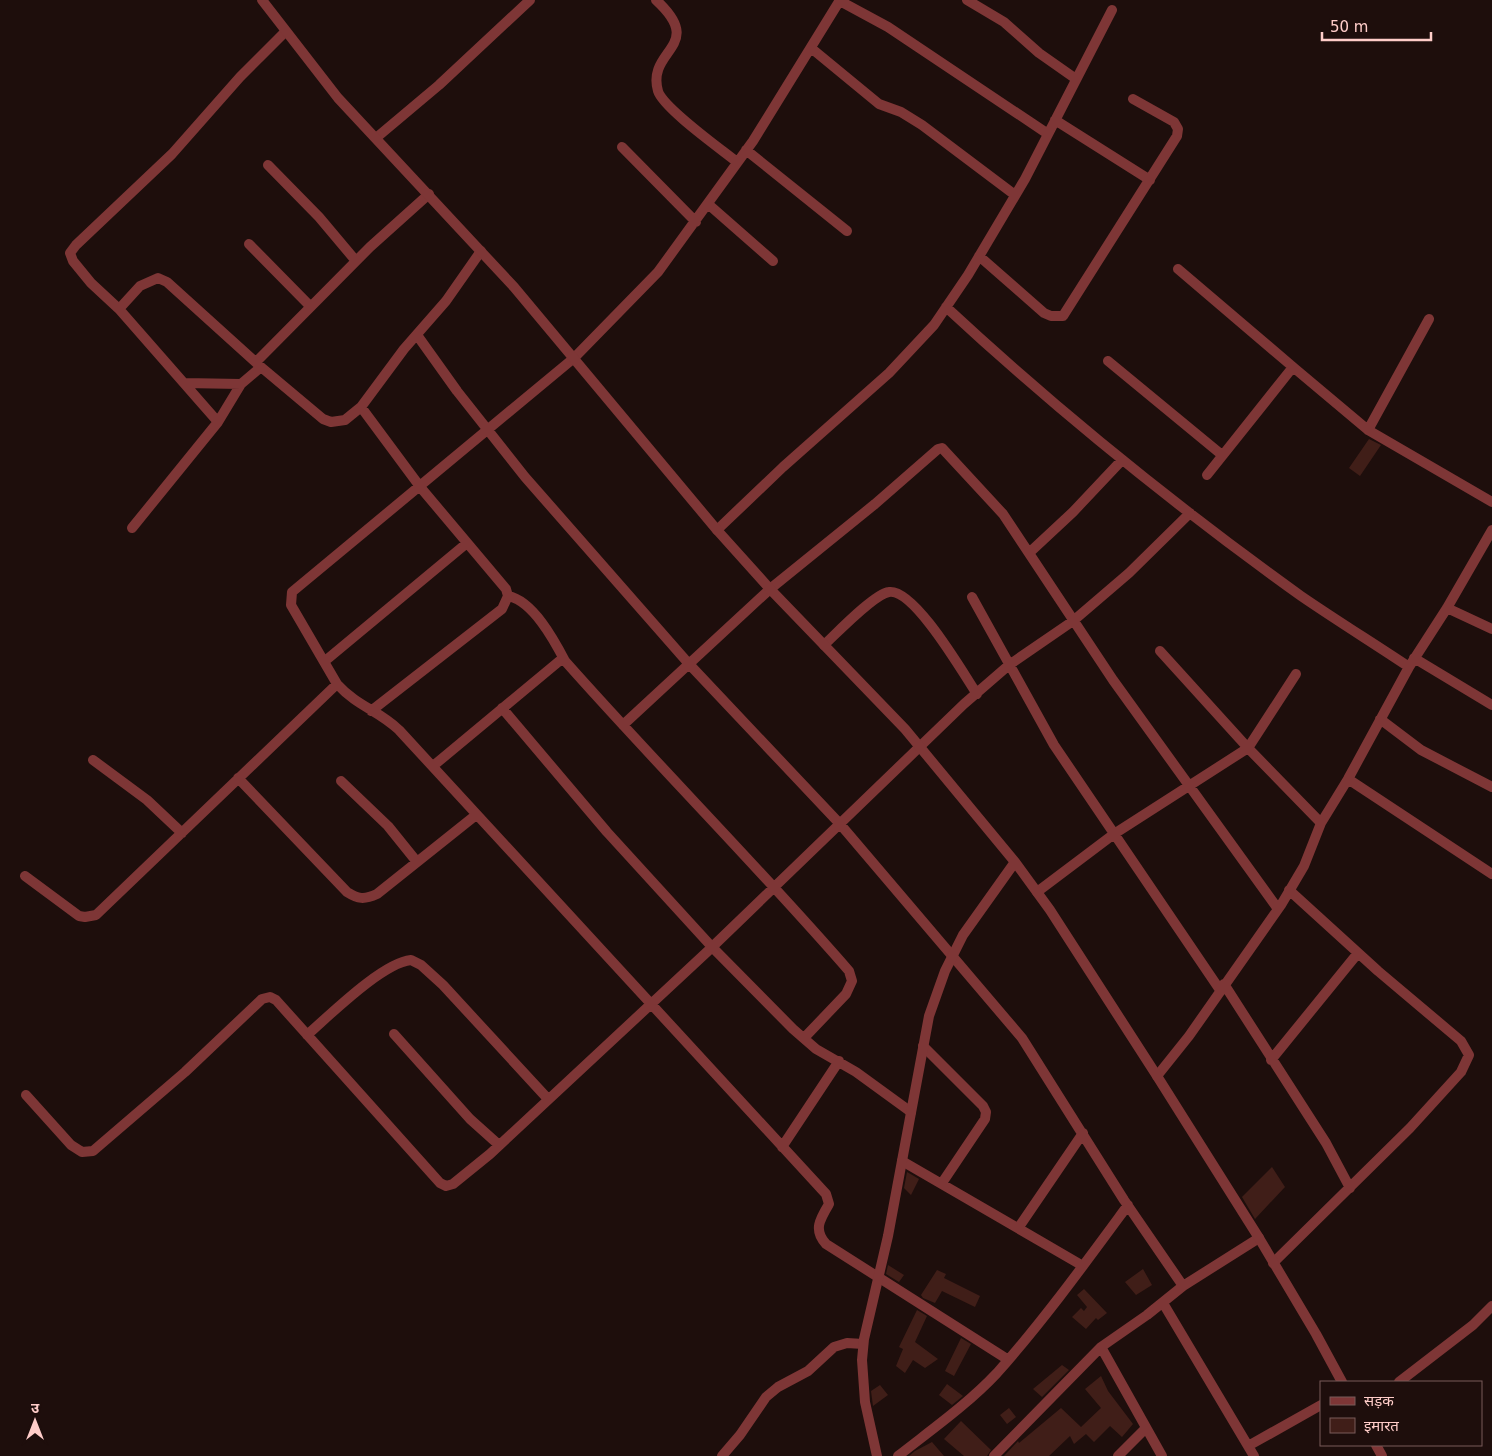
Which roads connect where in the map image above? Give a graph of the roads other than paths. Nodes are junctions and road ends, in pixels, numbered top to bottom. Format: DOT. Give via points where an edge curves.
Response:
graph roads {
  1 [pos="262,0"];
  2 [pos="530,0"];
  3 [pos="656,0"];
  4 [pos="840,0"];
  5 [pos="967,0"];
  6 [pos="1112,10"];
  7 [pos="285,32"];
  8 [pos="811,48"];
  9 [pos="1076,78"];
  10 [pos="1133,99"];
  11 [pos="1055,120"];
  12 [pos="1048,134"];
  13 [pos="376,138"];
  14 [pos="622,147"];
  15 [pos="746,150"];
  16 [pos="737,162"];
  17 [pos="268,165"];
  18 [pos="1150,180"];
  19 [pos="429,194"];
  20 [pos="1015,195"];
  21 [pos="708,204"];
  22 [pos="696,222"];
  23 [pos="847,231"];
  24 [pos="249,244"];
  25 [pos="481,251"];
  26 [pos="979,256"];
  27 [pos="356,261"];
  28 [pos="773,261"];
  29 [pos="1178,269"];
  30 [pos="310,306"];
  31 [pos="946,307"];
  32 [pos="119,309"];
  33 [pos="1429,319"];
  34 [pos="417,334"];
  35 [pos="574,358"];
  36 [pos="1108,361"];
  37 [pos="259,364"];
  38 [pos="1293,367"];
  39 [pos="184,383"];
  40 [pos="241,384"];
  41 [pos="361,407"];
  42 [pos="218,422"];
  43 [pos="488,430"];
  44 [pos="1368,430"];
  45 [pos="1222,455"];
  46 [pos="1122,460"];
  47 [pos="1207,475"];
  48 [pos="421,488"];
  49 [pos="1492,502"];
  50 [pos="1190,513"];
  51 [pos="132,528"];
  52 [pos="717,530"];
  53 [pos="1492,530"];
  54 [pos="467,543"];
  55 [pos="1029,553"];
  56 [pos="770,589"];
  57 [pos="508,596"];
  58 [pos="972,597"];
  59 [pos="1447,608"];
  60 [pos="1073,621"];
  61 [pos="1492,628"];
  62 [pos="824,645"];
  63 [pos="1160,651"];
  64 [pos="563,658"];
  65 [pos="324,661"];
  66 [pos="1411,663"];
  67 [pos="689,664"];
  68 [pos="1009,665"];
  69 [pos="1296,674"];
  70 [pos="337,684"];
  71 [pos="976,694"];
  72 [pos="1492,705"];
  73 [pos="502,708"];
  74 [pos="371,711"];
  75 [pos="1380,719"];
  76 [pos="622,725"];
  77 [pos="919,746"];
  78 [pos="1248,748"];
  79 [pos="92,760"];
  80 [pos="433,766"];
  81 [pos="238,778"];
  82 [pos="1348,779"];
  83 [pos="341,781"];
  84 [pos="1191,785"];
  85 [pos="1492,787"];
  86 [pos="476,815"];
  87 [pos="1321,823"];
  88 [pos="840,824"];
  89 [pos="182,833"];
  90 [pos="1114,834"];
  91 [pos="418,862"];
  92 [pos="1015,862"];
  93 [pos="1492,874"];
  94 [pos="25,876"];
  95 [pos="776,886"];
  96 [pos="1290,890"];
  97 [pos="1037,892"];
  98 [pos="1278,909"];
  99 [pos="712,947"];
  100 [pos="1358,953"];
  101 [pos="953,955"];
  102 [pos="1222,987"];
  103 [pos="650,1004"];
  104 [pos="394,1034"];
  105 [pos="307,1035"];
  106 [pos="804,1038"];
  107 [pos="923,1046"];
  108 [pos="1271,1060"];
  109 [pos="839,1061"];
  110 [pos="1157,1076"];
  111 [pos="26,1095"];
  112 [pos="548,1099"];
  113 [pos="911,1112"];
  114 [pos="1082,1133"];
  115 [pos="499,1145"];
  116 [pos="782,1147"];
  117 [pos="902,1161"];
  118 [pos="942,1183"];
  119 [pos="1350,1188"];
  120 [pos="1128,1205"];
  121 [pos="1019,1227"];
  122 [pos="1259,1238"];
  123 [pos="1273,1263"];
  124 [pos="1083,1266"];
  125 [pos="877,1278"];
  126 [pos="1183,1286"];
  127 [pos="1163,1303"];
  128 [pos="1492,1306"];
  129 [pos="863,1344"];
  130 [pos="1101,1347"];
  131 [pos="1007,1359"];
  132 [pos="1341,1381"];
  133 [pos="1400,1381"];
  134 [pos="1320,1405"];
  135 [pos="1146,1428"];
  136 [pos="1248,1446"];
  137 [pos="722,1456"];
  138 [pos="876,1456"];
  139 [pos="898,1456"];
  140 [pos="994,1456"];
  141 [pos="1118,1456"];
  142 [pos="1162,1456"];
  143 [pos="1254,1456"];
  1 -- 7 [label="street"];
  2 -- 13 [label="street"];
  3 -- 16 [label="street" via="676,21 678,28 662,63 657,82 659,93"];
  4 -- 8 [label="street"];
  4 -- 12 [label="street" via="896,32"];
  5 -- 9 [label="street" via="1004,22 1039,53"];
  6 -- 9 [label="street"];
  7 -- 13 [label="street" via="338,98"];
  7 -- 32 [label="street" via="172,154 71,250 73,261"];
  8 -- 15 [label="street"];
  8 -- 20 [label="street" via="879,104 922,124"];
  9 -- 11 [label="street"];
  10 -- 18 [label="street" via="1165,115 1178,129"];
  11 -- 12 [label="street"];
  11 -- 18 [label="street"];
  12 -- 20 [label="street"];
  13 -- 19 [label="street"];
  14 -- 22 [label="street"];
  15 -- 16 [label="street"];
  15 -- 23 [label="street"];
  16 -- 21 [label="street"];
  17 -- 27 [label="street"];
  18 -- 26 [label="street" via="1063,316 1044,313"];
  19 -- 25 [label="street"];
  19 -- 27 [label="street"];
  20 -- 26 [label="street"];
  21 -- 22 [label="street"];
  21 -- 28 [label="street"];
  22 -- 35 [label="street" via="658,272"];
  24 -- 30 [label="street"];
  25 -- 34 [label="street" via="446,301"];
  25 -- 35 [label="street"];
  26 -- 31 [label="street"];
  27 -- 30 [label="street"];
  29 -- 38 [label="street"];
  30 -- 37 [label="street"];
  31 -- 46 [label="street"];
  31 -- 52 [label="street" via="890,373"];
  32 -- 37 [label="street" via="140,286 158,278 167,282"];
  32 -- 39 [label="street"];
  33 -- 44 [label="street"];
  34 -- 41 [label="street"];
  34 -- 43 [label="street"];
  35 -- 43 [label="street"];
  35 -- 52 [label="street"];
  36 -- 45 [label="street"];
  37 -- 40 [label="street"];
  37 -- 41 [label="street" via="323,419 331,422 345,420"];
  38 -- 44 [label="street"];
  38 -- 45 [label="street"];
  39 -- 40 [label="street"];
  39 -- 42 [label="street"];
  40 -- 42 [label="street"];
  41 -- 48 [label="street"];
  42 -- 51 [label="street"];
  43 -- 48 [label="street"];
  43 -- 67 [label="street" via="525,477"];
  44 -- 49 [label="street"];
  45 -- 47 [label="street"];
  46 -- 50 [label="street"];
  46 -- 55 [label="street" via="1074,512"];
  48 -- 54 [label="street"];
  48 -- 65 [label="street" via="292,592 291,606"];
  50 -- 60 [label="street" via="1129,573"];
  50 -- 66 [label="street" via="1302,596"];
  52 -- 56 [label="street"];
  53 -- 59 [label="street"];
  54 -- 57 [label="street" via="506,589"];
  54 -- 65 [label="street"];
  55 -- 56 [label="street" via="1003,514 940,448"];
  55 -- 60 [label="street"];
  56 -- 62 [label="street"];
  56 -- 67 [label="street"];
  57 -- 64 [label="street" via="529,607"];
  57 -- 74 [label="street" via="502,609"];
  58 -- 68 [label="street"];
  59 -- 61 [label="street"];
  59 -- 66 [label="street"];
  60 -- 68 [label="street"];
  60 -- 84 [label="street"];
  62 -- 71 [label="street" via="866,606 885,593 897,592 915,606"];
  62 -- 77 [label="street"];
  63 -- 78 [label="street"];
  64 -- 73 [label="street"];
  64 -- 76 [label="street"];
  65 -- 70 [label="street"];
  66 -- 72 [label="street"];
  66 -- 75 [label="street"];
  67 -- 76 [label="street"];
  67 -- 88 [label="street"];
  68 -- 71 [label="street"];
  68 -- 90 [label="street" via="1054,745"];
  69 -- 78 [label="street"];
  70 -- 74 [label="street" via="352,700"];
  70 -- 81 [label="street"];
  71 -- 77 [label="street"];
  73 -- 80 [label="street"];
  73 -- 99 [label="street" via="607,832"];
  74 -- 80 [label="street" via="388,719"];
  75 -- 82 [label="street"];
  75 -- 85 [label="street" via="1421,750"];
  76 -- 95 [label="street"];
  77 -- 88 [label="street"];
  77 -- 92 [label="street"];
  78 -- 84 [label="street"];
  78 -- 87 [label="street"];
  79 -- 89 [label="street" via="147,800"];
  80 -- 86 [label="street"];
  81 -- 89 [label="street"];
  81 -- 91 [label="street" via="355,897 368,899"];
  82 -- 87 [label="street"];
  82 -- 93 [label="street"];
  83 -- 91 [label="street" via="388,826"];
  84 -- 90 [label="street"];
  84 -- 98 [label="street"];
  86 -- 91 [label="street"];
  86 -- 103 [label="street"];
  87 -- 96 [label="street" via="1304,866"];
  88 -- 95 [label="street"];
  88 -- 101 [label="street"];
  89 -- 94 [label="street" via="102,911 90,917 80,916"];
  90 -- 97 [label="street"];
  90 -- 102 [label="street"];
  92 -- 97 [label="street"];
  92 -- 101 [label="street"];
  95 -- 99 [label="street"];
  95 -- 106 [label="street" via="852,977 846,994"];
  96 -- 98 [label="street"];
  96 -- 100 [label="street"];
  97 -- 110 [label="street"];
  98 -- 102 [label="street"];
  99 -- 103 [label="street"];
  99 -- 106 [label="street"];
  100 -- 108 [label="street"];
  100 -- 119 [label="street" via="1461,1041 1469,1055 1461,1072"];
  101 -- 107 [label="street" via="935,997"];
  101 -- 114 [label="street" via="1022,1038"];
  102 -- 108 [label="street"];
  102 -- 110 [label="street"];
  103 -- 112 [label="street"];
  103 -- 116 [label="street" via="696,1050"];
  104 -- 115 [label="street" via="470,1118"];
  105 -- 111 [label="street" via="276,1000 270,997 262,999 186,1072 93,1152 82,1152 71,1146"];
  105 -- 112 [label="street" via="363,987 398,964 411,960 443,985"];
  105 -- 115 [label="street" via="440,1183 450,1186 462,1179"];
  106 -- 109 [label="street" via="816,1049"];
  107 -- 113 [label="street"];
  107 -- 118 [label="street" via="986,1112"];
  108 -- 119 [label="street" via="1326,1143"];
  109 -- 113 [label="street"];
  109 -- 116 [label="street"];
  110 -- 122 [label="street"];
  112 -- 115 [label="street"];
  113 -- 117 [label="street"];
  114 -- 120 [label="street"];
  114 -- 121 [label="street"];
  116 -- 125 [label="street" via="829,1198 818,1224 820,1238"];
  117 -- 118 [label="street"];
  117 -- 125 [label="street"];
  118 -- 121 [label="street"];
  119 -- 123 [label="street"];
  120 -- 124 [label="street"];
  120 -- 126 [label="street"];
  121 -- 124 [label="street"];
  122 -- 123 [label="street"];
  122 -- 126 [label="street"];
  123 -- 132 [label="street"];
  124 -- 131 [label="street"];
  125 -- 129 [label="street"];
  125 -- 131 [label="street"];
  126 -- 127 [label="street"];
  127 -- 130 [label="street"];
  127 -- 136 [label="street"];
  128 -- 133 [label="street" via="1473,1325"];
  129 -- 137 [label="street" via="847,1343 834,1347 808,1371 778,1387 766,1397"];
  129 -- 138 [label="street" via="865,1402"];
  130 -- 135 [label="street"];
  130 -- 140 [label="street"];
  131 -- 139 [label="street" via="964,1404"];
  134 -- 136 [label="street"];
  135 -- 141 [label="street"];
  135 -- 142 [label="street"];
  136 -- 143 [label="street"];
}
